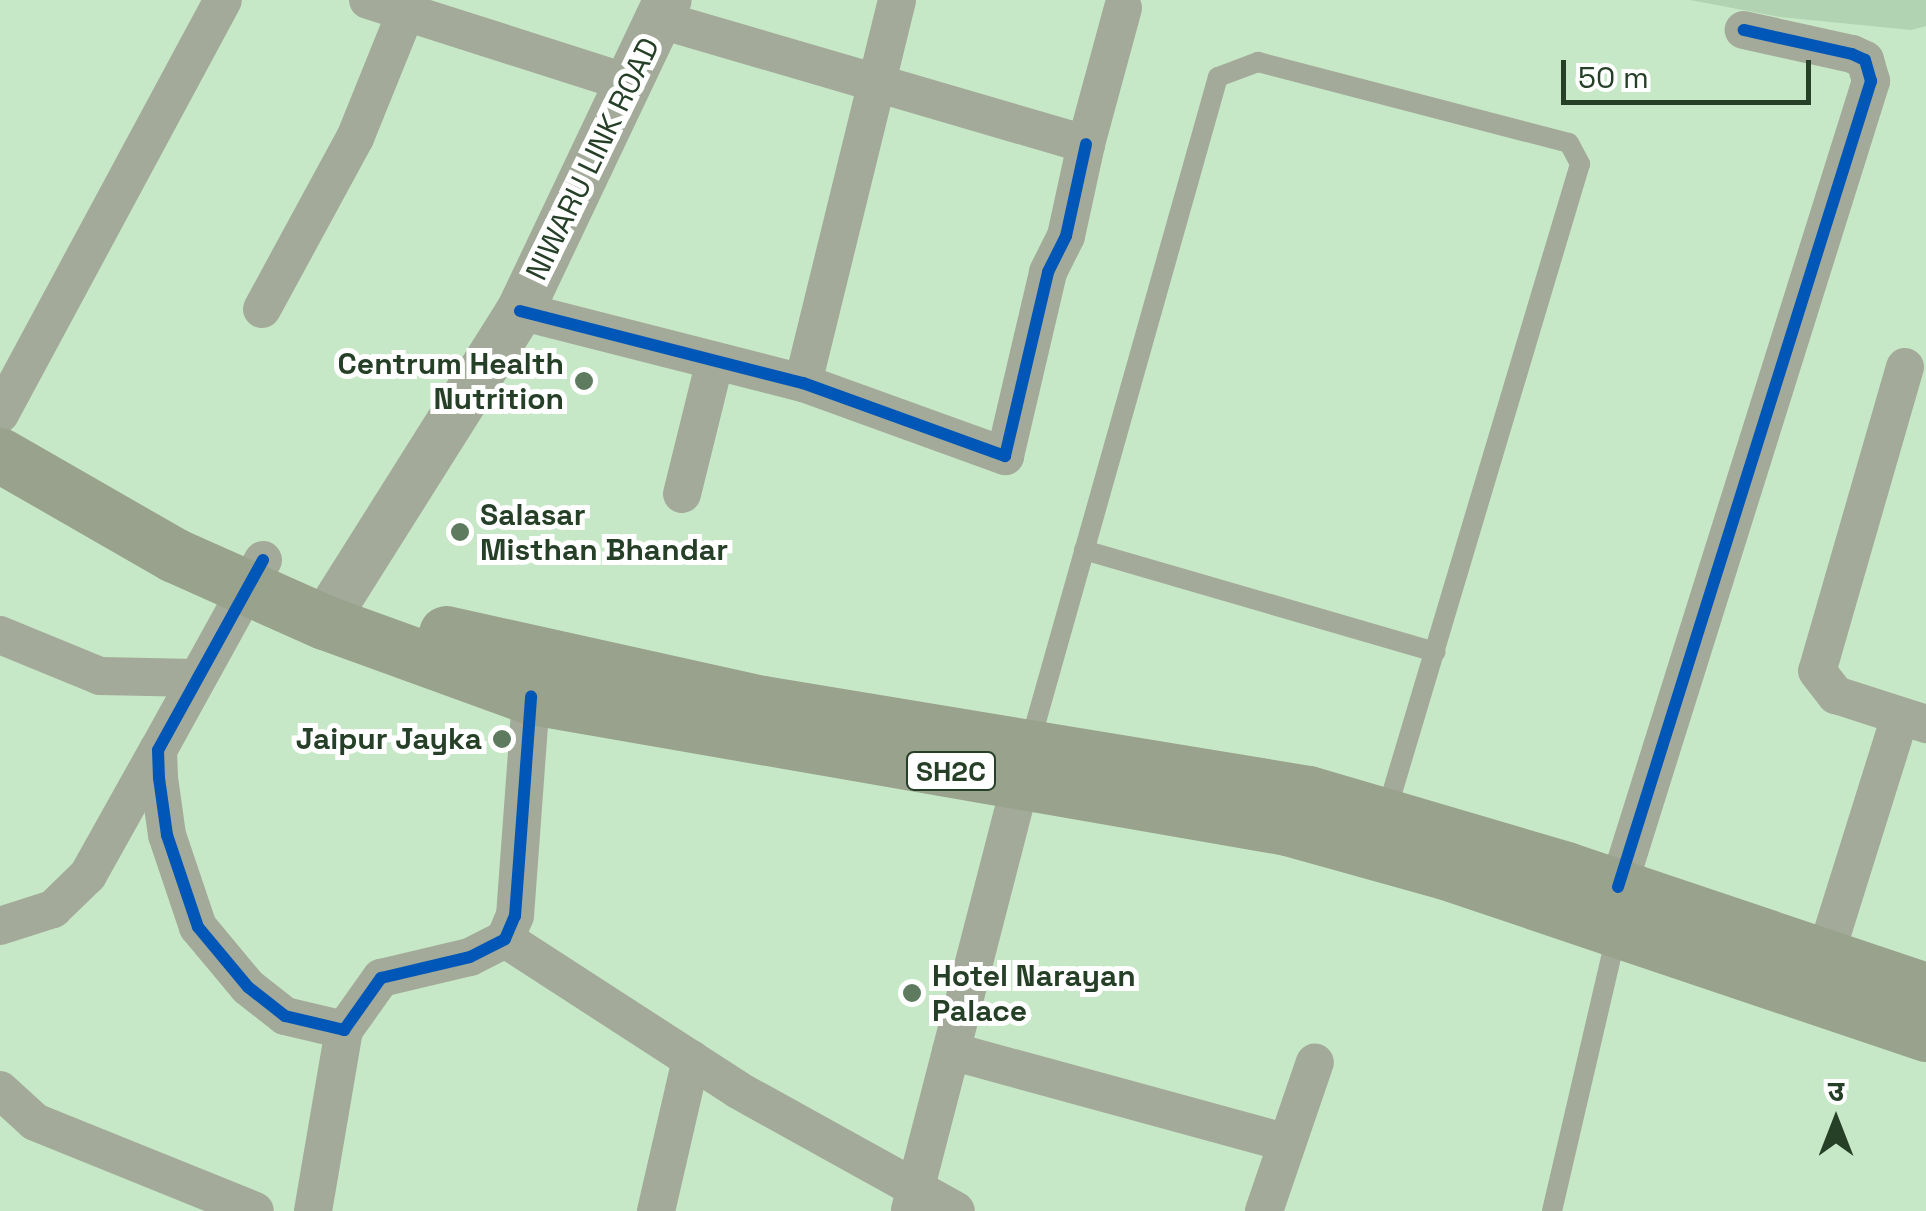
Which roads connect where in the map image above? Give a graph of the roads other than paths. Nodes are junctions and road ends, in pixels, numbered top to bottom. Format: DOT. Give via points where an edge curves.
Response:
graph roads {
  1 [pos="224,0"];
  2 [pos="368,0"];
  3 [pos="897,0"];
  4 [pos="1123,8"];
  5 [pos="664,10"];
  6 [pos="406,12"];
  7 [pos="460,14"];
  8 [pos="1744,30"];
  9 [pos="877,80"];
  10 [pos="628,84"];
  11 [pos="1086,144"];
  12 [pos="262,309"];
  13 [pos="520,311"];
  14 [pos="715,360"];
  15 [pos="1906,367"];
  16 [pos="802,383"];
  17 [pos="0,415"];
  18 [pos="0,455"];
  19 [pos="682,494"];
  20 [pos="1084,550"];
  21 [pos="256,574"];
  22 [pos="332,608"];
  23 [pos="0,635"];
  24 [pos="1435,652"];
  25 [pos="196,678"];
  26 [pos="531,697"];
  27 [pos="1913,720"];
  28 [pos="158,750"];
  29 [pos="1026,763"];
  30 [pos="1385,816"];
  31 [pos="1632,913"];
  32 [pos="0,926"];
  33 [pos="505,939"];
  34 [pos="1824,956"];
  35 [pos="1926,990"];
  36 [pos="344,1030"];
  37 [pos="1926,1034"];
  38 [pos="951,1051"];
  39 [pos="691,1059"];
  40 [pos="1315,1062"];
  41 [pos="0,1090"];
  42 [pos="1288,1143"];
  43 [pos="912,1200"];
  44 [pos="255,1211"];
  45 [pos="313,1211"];
  46 [pos="656,1211"];
  47 [pos="956,1211"];
  48 [pos="1264,1211"];
  49 [pos="1552,1211"];
  1 -- 17 [label="street"];
  2 -- 6 [label="street"];
  3 -- 9 [label="street"];
  4 -- 11 [label="street"];
  5 -- 9 [label="street"];
  5 -- 10 [label="street, NIWARU LINK ROAD"];
  6 -- 7 [label="street"];
  6 -- 12 [label="street" via="354,138"];
  7 -- 10 [label="street"];
  8 -- 31 [label="street" via="1852,54 1864,60 1871,81"];
  9 -- 11 [label="street"];
  9 -- 16 [label="street"];
  10 -- 13 [label="street, NIWARU LINK ROAD"];
  11 -- 16 [label="street" via="1005,456"];
  13 -- 14 [label="street"];
  13 -- 22 [label="street, NIWARU LINK ROAD"];
  14 -- 16 [label="street"];
  14 -- 19 [label="street"];
  15 -- 27 [label="street" via="1817,671 1836,695"];
  17 -- 21 [label="main road, SH2C"];
  18 -- 21 [label="main road, SH2C" via="174,556"];
  20 -- 24 [label="lane"];
  20 -- 24 [label="lane" via="1218,77 1258,62 1569,143 1579,176"];
  20 -- 29 [label="lane"];
  21 -- 22 [label="main road, SH2C"];
  21 -- 25 [label="street"];
  22 -- 26 [label="main road, SH2C"];
  22 -- 29 [label="main road, SH2C"];
  23 -- 25 [label="street" via="100,676"];
  24 -- 30 [label="lane"];
  25 -- 28 [label="street"];
  26 -- 29 [label="main road, SH2C"];
  26 -- 33 [label="street" via="515,916"];
  27 -- 34 [label="street"];
  28 -- 32 [label="street" via="88,875 53,910"];
  28 -- 36 [label="street" via="167,836 198,927 248,987 285,1016"];
  29 -- 30 [label="main road, SH2C" via="1308,793"];
  29 -- 31 [label="main road, SH2C"];
  29 -- 38 [label="street"];
  30 -- 31 [label="main road, SH2C"];
  31 -- 34 [label="main road, SH2C"];
  31 -- 37 [label="main road, SH2C"];
  31 -- 49 [label="lane"];
  33 -- 36 [label="street" via="470,957 380,978"];
  33 -- 39 [label="street"];
  34 -- 35 [label="main road, SH2C"];
  36 -- 45 [label="street"];
  38 -- 42 [label="street"];
  38 -- 43 [label="street"];
  39 -- 43 [label="street"];
  39 -- 46 [label="street"];
  40 -- 42 [label="street"];
  41 -- 44 [label="street" via="35,1122"];
  42 -- 48 [label="street"];
  43 -- 47 [label="street"];
}
